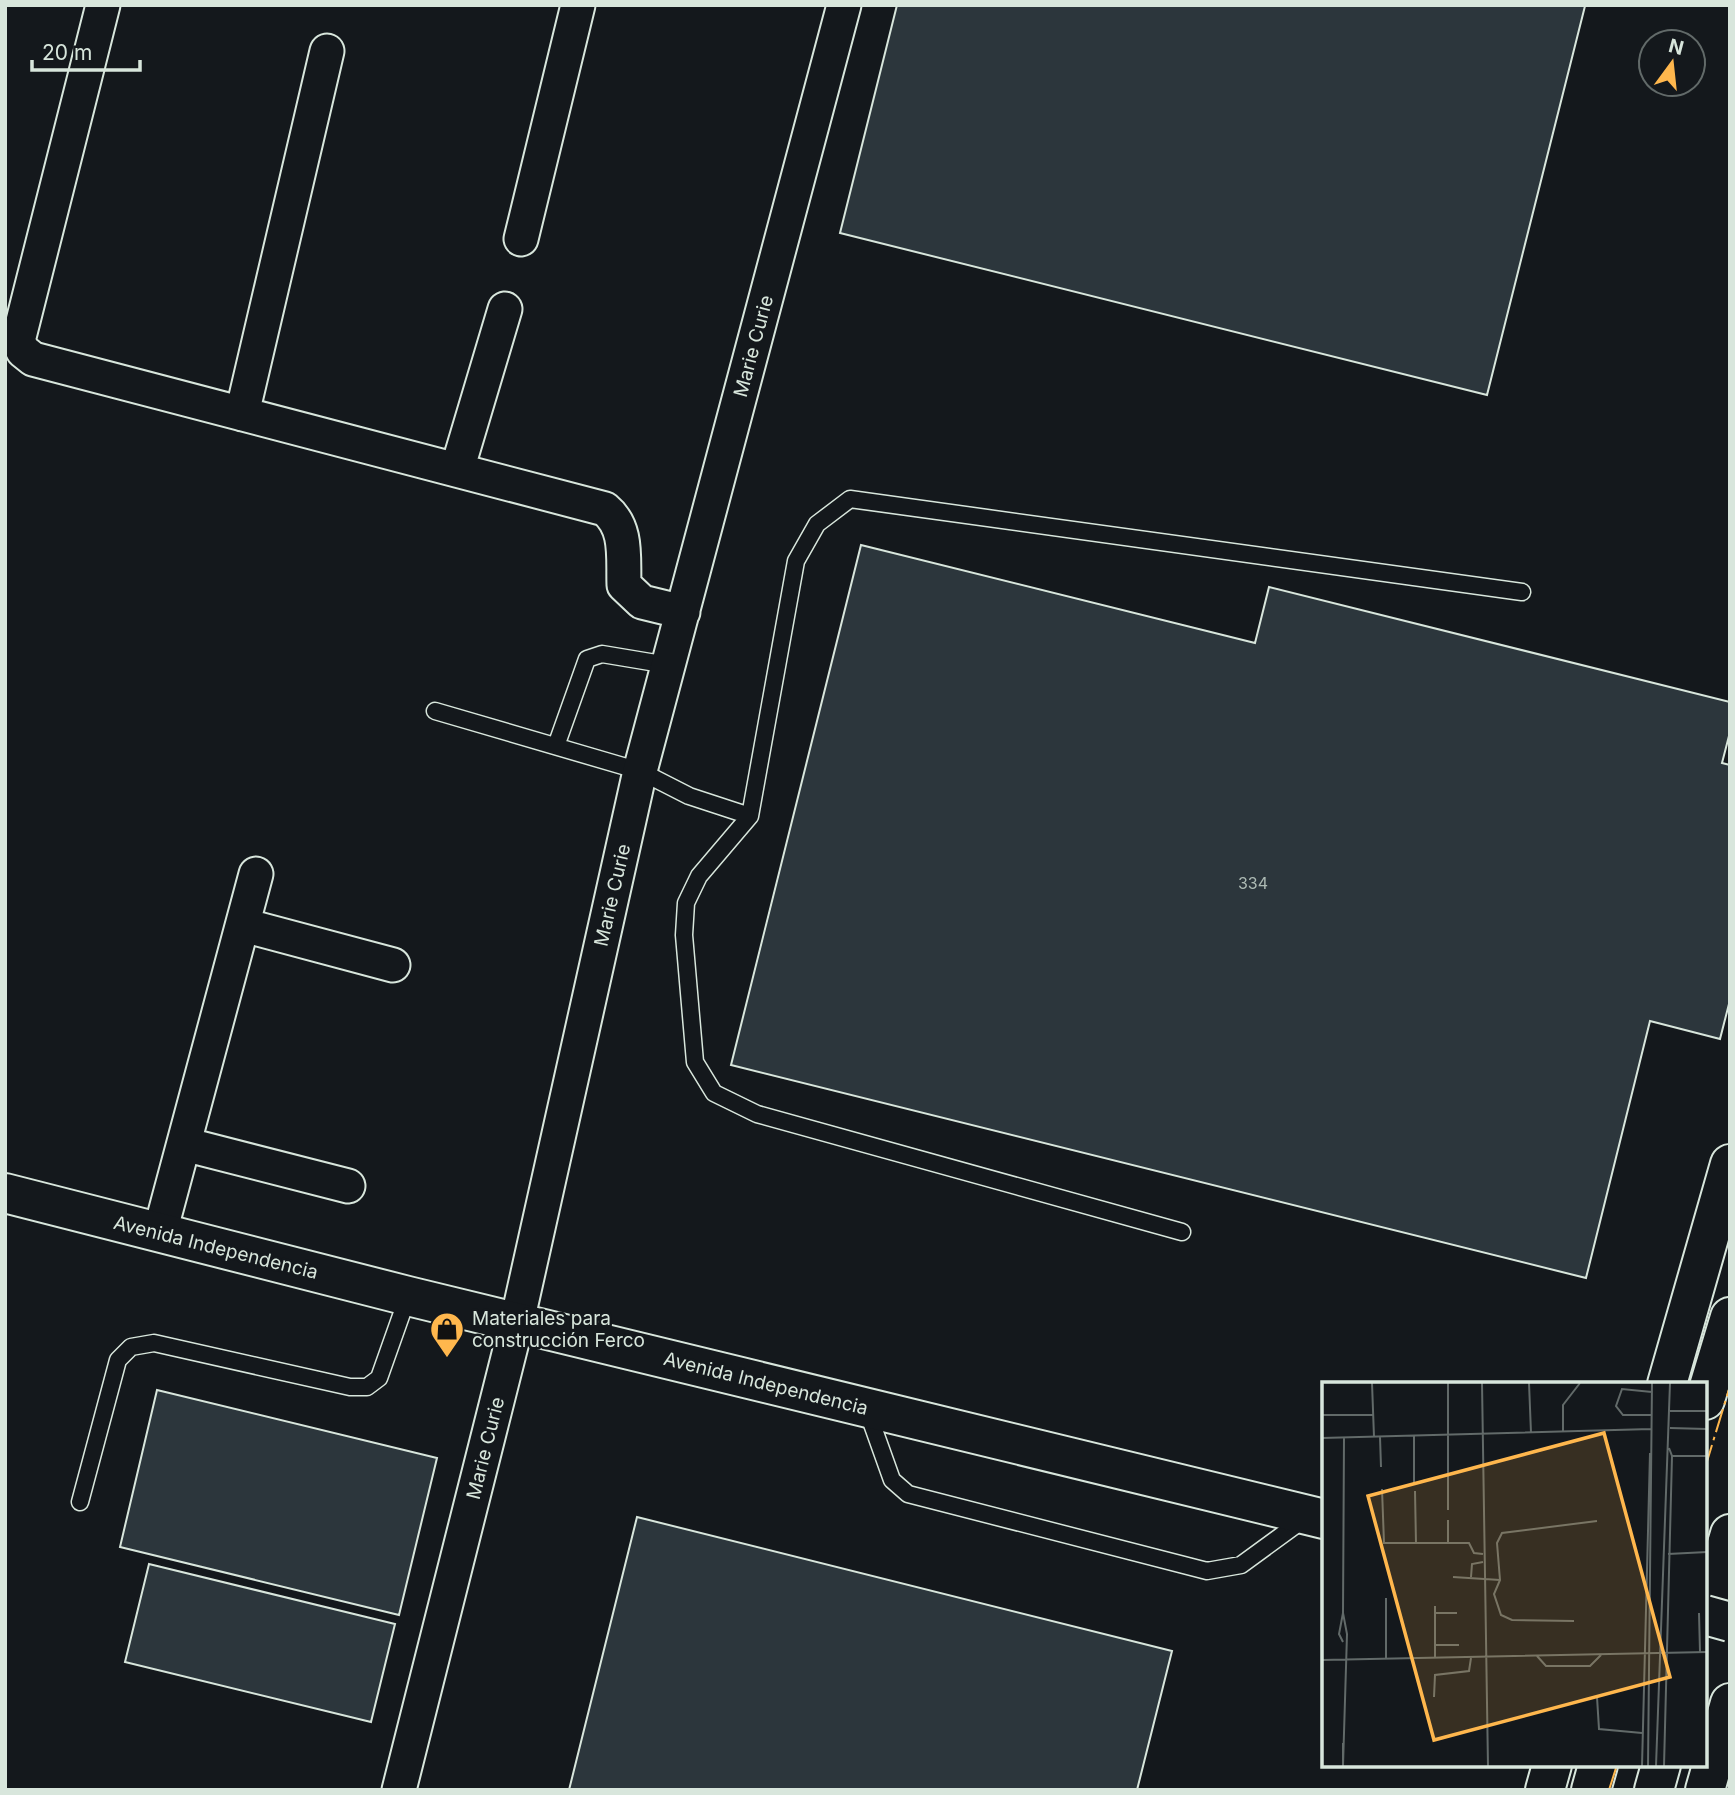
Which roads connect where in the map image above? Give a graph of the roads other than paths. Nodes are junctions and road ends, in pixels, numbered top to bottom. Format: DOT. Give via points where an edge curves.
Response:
graph roads {
  1 [pos="103,5"];
  2 [pos="578,5"];
  3 [pos="844,5"];
  4 [pos="327,51"];
  5 [pos="521,239"];
  6 [pos="505,309"];
  7 [pos="242,414"];
  8 [pos="457,470"];
  9 [pos="1522,592"];
  10 [pos="682,612"];
  11 [pos="668,665"];
  12 [pos="435,711"];
  13 [pos="556,746"];
  14 [pos="640,771"];
  15 [pos="750,817"];
  16 [pos="256,874"];
  17 [pos="243,925"];
  18 [pos="393,965"];
  19 [pos="184,1144"];
  20 [pos="1730,1164"];
  21 [pos="348,1186"];
  22 [pos="5,1193"];
  23 [pos="1182,1232"];
  24 [pos="160,1233"];
  25 [pos="408,1296"];
  26 [pos="1730,1317"];
  27 [pos="517,1322"];
  28 [pos="1668,1382"];
  29 [pos="1707,1393"];
  30 [pos="866,1408"];
  31 [pos="80,1502"];
  32 [pos="1316,1518"];
  33 [pos="1730,1534"];
  34 [pos="1707,1609"];
  35 [pos="1707,1616"];
  36 [pos="1730,1622"];
  37 [pos="1730,1703"];
  38 [pos="1551,1767"];
  39 [pos="1597,1767"];
  40 [pos="1660,1767"];
  41 [pos="399,1790"];
  42 [pos="1545,1790"];
  43 [pos="1591,1790"];
  44 [pos="1654,1790"];
  45 [pos="1705,1790"];
  1 -- 7 [label="street" via="18,341 33,359"];
  2 -- 5 [label="street"];
  3 -- 10 [label="street, Marie Curie"];
  4 -- 7 [label="street"];
  6 -- 8 [label="street"];
  7 -- 8 [label="street"];
  8 -- 10 [label="street" via="605,509 621,529 624,585 642,602"];
  9 -- 15 [label="lane" via="850,499 817,524 796,561"];
  10 -- 11 [label="street, Marie Curie"];
  11 -- 13 [label="lane" via="602,654 587,659"];
  11 -- 14 [label="street, Marie Curie"];
  12 -- 13 [label="lane"];
  13 -- 14 [label="lane"];
  14 -- 15 [label="lane" via="689,796"];
  14 -- 27 [label="street, Marie Curie"];
  15 -- 23 [label="lane" via="699,876 686,903 684,935 695,1062 714,1093 757,1114"];
  16 -- 17 [label="street"];
  17 -- 18 [label="street"];
  17 -- 19 [label="street"];
  19 -- 21 [label="street"];
  19 -- 24 [label="street"];
  20 -- 28 [label="main road"];
  22 -- 24 [label="main road, Avenida Independencia"];
  24 -- 25 [label="main road, Avenida Independencia"];
  25 -- 27 [label="main road, Avenida Independencia"];
  25 -- 31 [label="lane" via="379,1378 367,1387 154,1343 131,1347 118,1360"];
  26 -- 29 [label="main road"];
  27 -- 30 [label="main road, Avenida Independencia"];
  27 -- 41 [label="street, Marie Curie"];
  30 -- 32 [label="main road, Avenida Independencia"];
  30 -- 32 [label="lane" via="892,1480 908,1494 1207,1570 1241,1564"];
  33 -- 34 [label="main road"];
  35 -- 36 [label="main road, bridge"];
  37 -- 45 [label="main road"];
  38 -- 42 [label="main road"];
  39 -- 43 [label="main road"];
  40 -- 44 [label="main road"];
}
